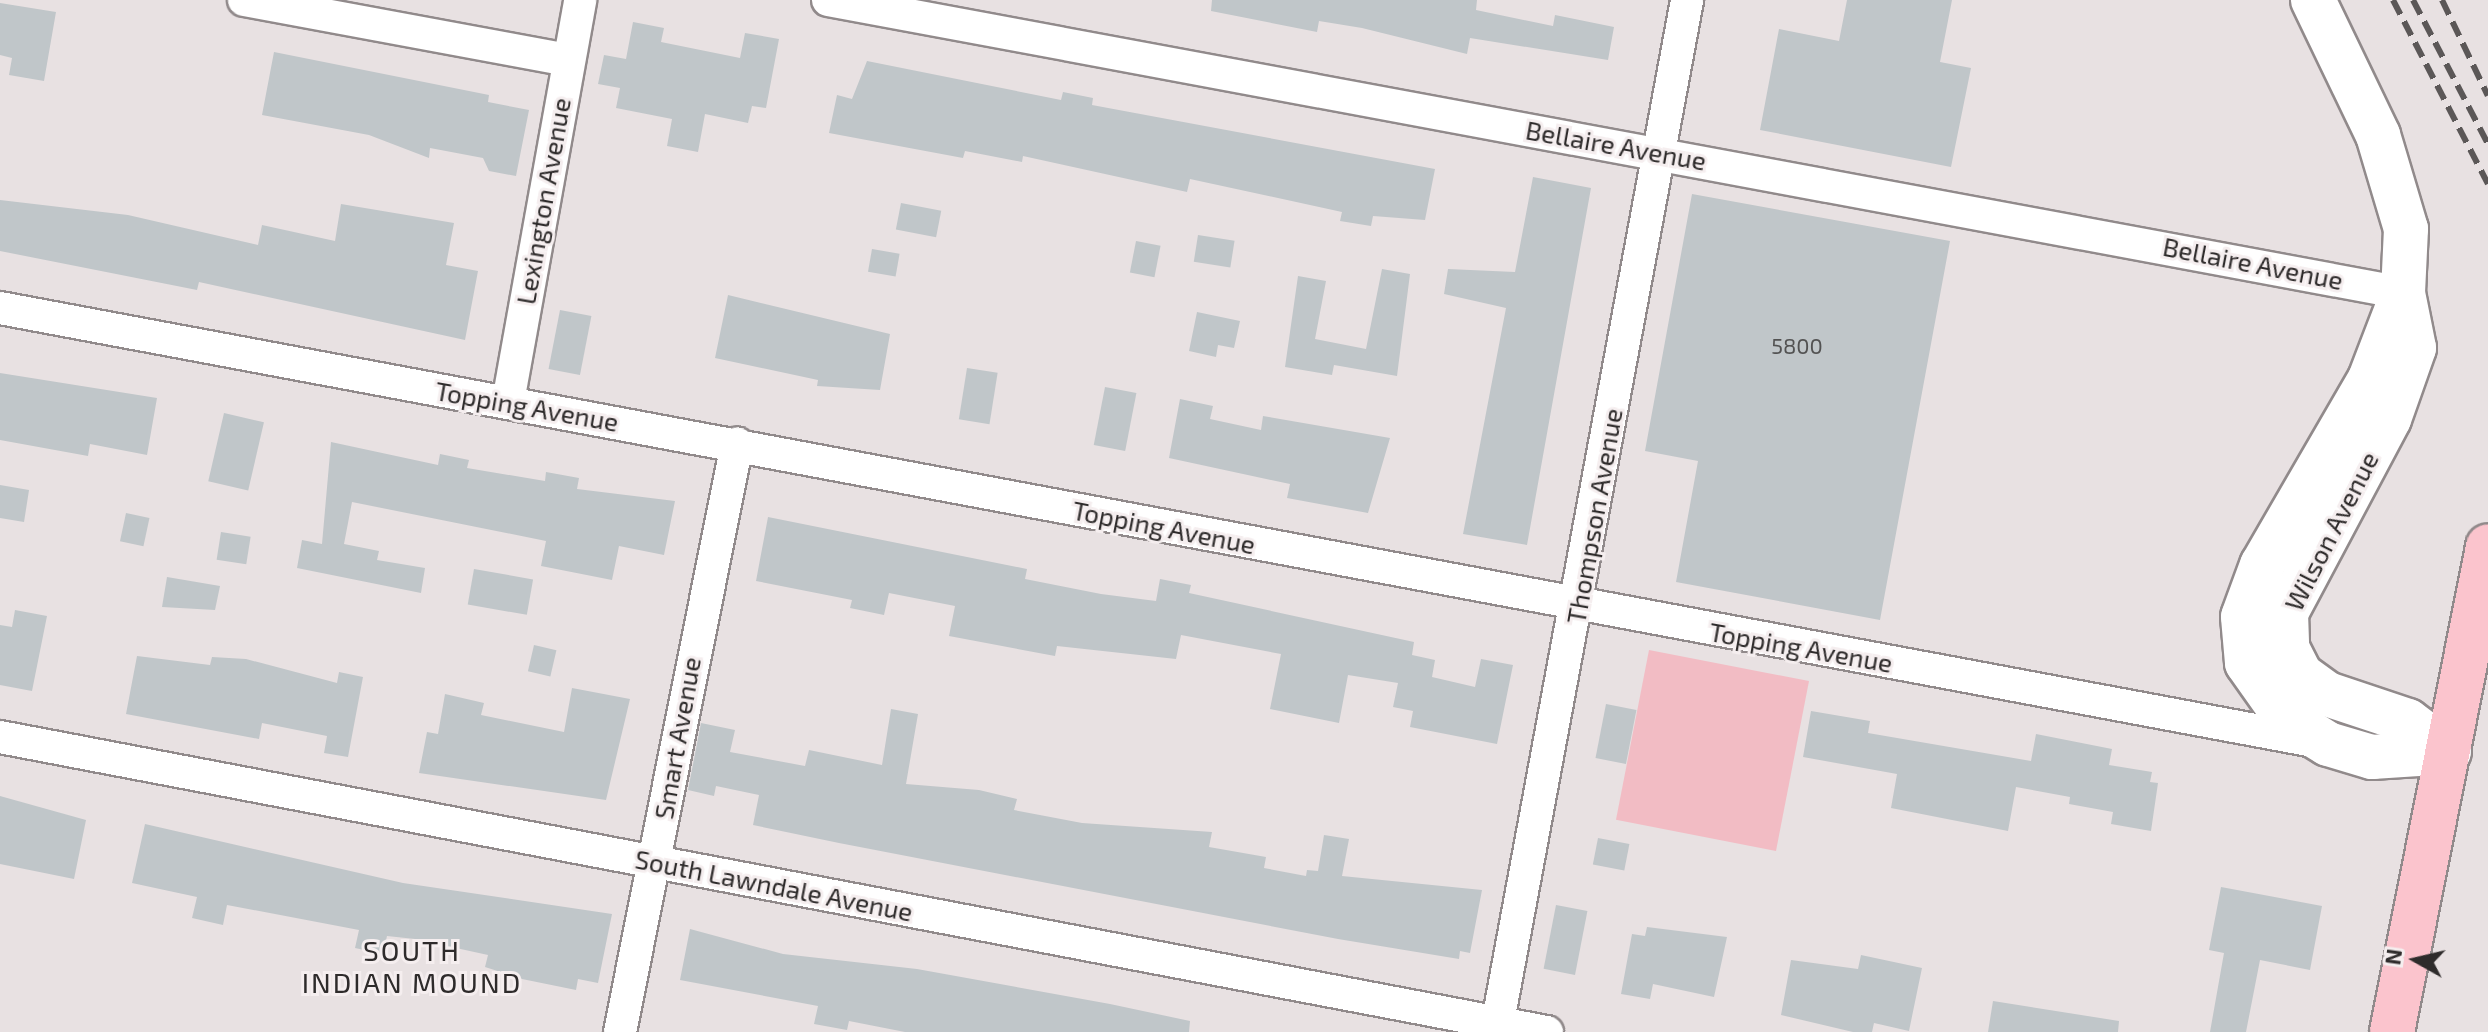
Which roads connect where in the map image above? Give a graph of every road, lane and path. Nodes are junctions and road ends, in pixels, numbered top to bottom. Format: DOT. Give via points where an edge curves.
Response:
graph roads {
  1 [pos="244,0"];
  2 [pos="580,0"];
  3 [pos="828,0"];
  4 [pos="1687,0"];
  5 [pos="2313,0"];
  6 [pos="568,60"];
  7 [pos="1660,153"];
  8 [pos="2403,293"];
  9 [pos="0,308"];
  10 [pos="508,402"];
  11 [pos="737,444"];
  12 [pos="2488,546"];
  13 [pos="1578,606"];
  14 [pos="0,737"];
  15 [pos="2328,744"];
  16 [pos="2449,752"];
  17 [pos="655,862"];
  18 [pos="1497,1027"];
  19 [pos="620,1032"];
  20 [pos="1547,1032"];
  21 [pos="2392,1032"];
  1 -- 6 [label="street"];
  2 -- 6 [label="street, Lexington Avenue"];
  3 -- 7 [label="street, Bellaire Avenue"];
  4 -- 7 [label="street, Thompson Avenue"];
  5 -- 8 [label="main road, Wilson Avenue" via="2378,135 2406,229"];
  6 -- 10 [label="street, Lexington Avenue"];
  7 -- 8 [label="street, Bellaire Avenue"];
  7 -- 13 [label="street, Thompson Avenue"];
  8 -- 15 [label="main road, Wilson Avenue" via="2370,379 2262,565 2243,617 2247,663 2268,699"];
  8 -- 16 [label="main road, Wilson Avenue" via="2414,348 2389,419 2286,613 2287,648 2301,675 2327,694 2408,721"];
  9 -- 10 [label="street, Topping Avenue"];
  10 -- 11 [label="street, Topping Avenue"];
  11 -- 13 [label="street, Topping Avenue"];
  11 -- 17 [label="street, Smart Avenue"];
  12 -- 16 [label="main road"];
  13 -- 15 [label="street, Topping Avenue"];
  13 -- 18 [label="street, Thompson Avenue"];
  14 -- 17 [label="street, South Lawndale Avenue"];
  15 -- 16 [label="main road, Wilson Avenue" via="2372,757"];
  16 -- 21 [label="main road"];
  17 -- 18 [label="street, South Lawndale Avenue"];
  17 -- 19 [label="street, Smart Avenue"];
  18 -- 20 [label="street, South Lawndale Avenue"];
}
